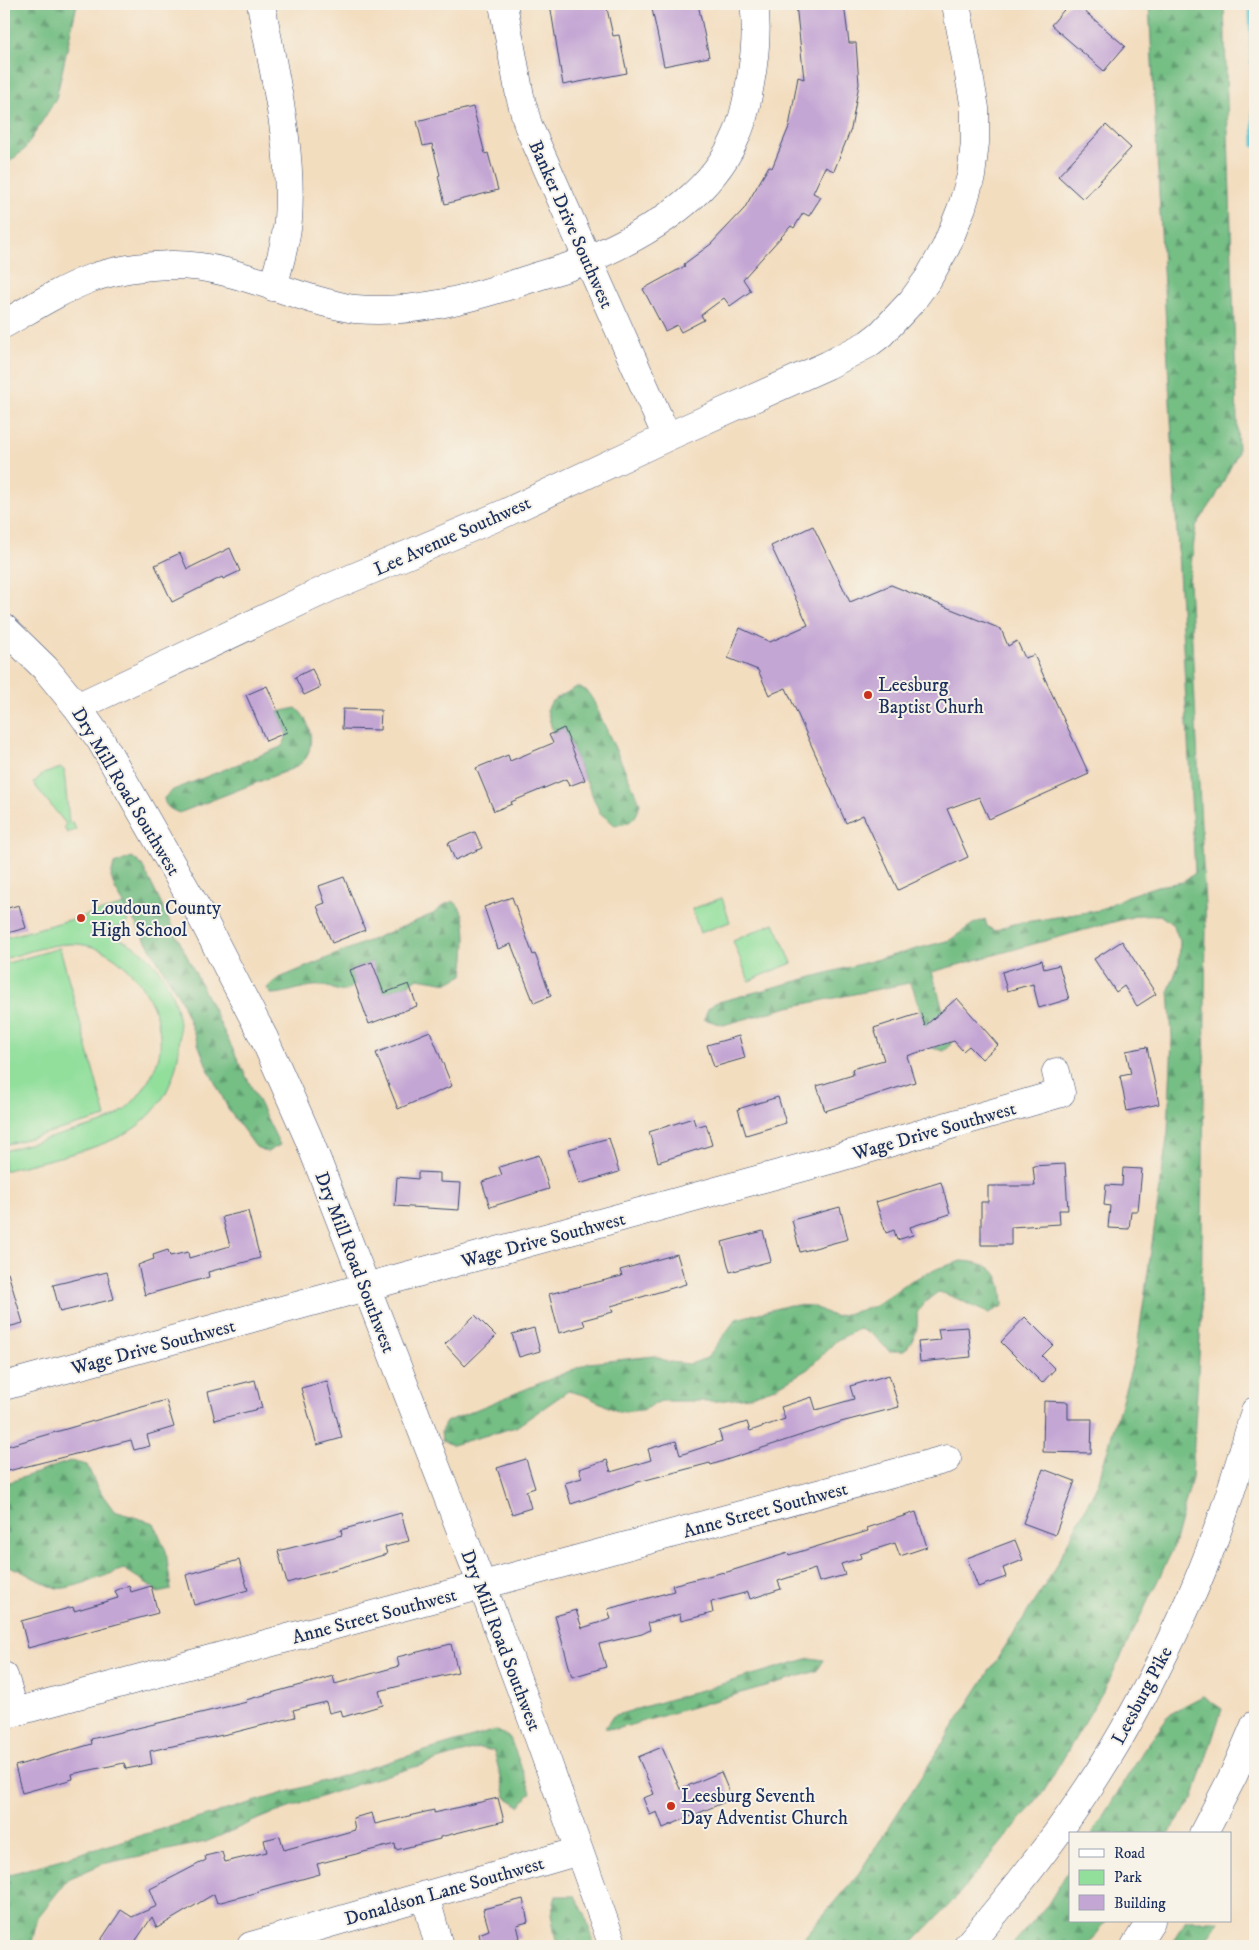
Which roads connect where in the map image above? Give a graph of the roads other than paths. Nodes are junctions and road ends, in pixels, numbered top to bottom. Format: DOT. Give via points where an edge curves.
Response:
graph roads {
  1 [pos="261,4"];
  2 [pos="503,4"];
  3 [pos="754,4"];
  4 [pos="956,4"];
  5 [pos="588,260"];
  6 [pos="274,287"];
  7 [pos="4,324"];
  8 [pos="667,437"];
  9 [pos="4,628"];
  10 [pos="77,707"];
  11 [pos="1056,1072"];
  12 [pos="366,1288"];
  13 [pos="4,1386"];
  14 [pos="1255,1411"];
  15 [pos="947,1459"];
  16 [pos="482,1585"];
  17 [pos="4,1676"];
  18 [pos="9,1714"];
  19 [pos="1255,1725"];
  20 [pos="1204,1832"];
  21 [pos="579,1851"];
  22 [pos="425,1895"];
  23 [pos="1150,1922"];
  24 [pos="252,1946"];
  25 [pos="439,1946"];
  26 [pos="613,1946"];
  27 [pos="968,1946"];
  28 [pos="1135,1946"];
  1 -- 6 [label="main road" via="285,134 289,180 285,244"];
  2 -- 5 [label="main road, Banker Drive Southwest" via="528,125"];
  3 -- 5 [label="main road" via="756,48 746,109 737,134 713,176 652,228"];
  4 -- 8 [label="main road, Lee Avenue Southwest" via="975,108 975,143 971,176 962,207 946,247 928,278 912,301 874,339 850,355"];
  5 -- 6 [label="main road" via="473,298 391,311 352,309"];
  5 -- 8 [label="main road, Banker Drive Southwest"];
  6 -- 7 [label="main road" via="222,270 174,265 130,268 91,278"];
  8 -- 10 [label="main road, Lee Avenue Southwest" via="500,515 332,587"];
  9 -- 10 [label="main road, Dry Mill Road Southwest" via="45,668"];
  10 -- 12 [label="main road, Dry Mill Road Southwest" via="101,741 232,973 308,1137"];
  11 -- 12 [label="main road, Wage Drive Southwest" via="1061,1093"];
  12 -- 13 [label="main road, Wage Drive Southwest"];
  12 -- 16 [label="main road, Dry Mill Road Southwest"];
  14 -- 27 [label="main road, Leesburg Pike" via="1207,1556 1184,1613 1140,1700 1087,1790 1013,1893"];
  15 -- 16 [label="main road, Anne Street Southwest"];
  16 -- 18 [label="main road, Anne Street Southwest"];
  16 -- 21 [label="main road, Dry Mill Road Southwest"];
  17 -- 18 [label="main road"];
  19 -- 20 [label="main road"];
  21 -- 22 [label="main road, Donaldson Lane Southwest"];
  21 -- 26 [label="main road, Dry Mill Road Southwest"];
  22 -- 24 [label="main road, Donaldson Lane Southwest"];
  22 -- 25 [label="main road"];
  23 -- 28 [label="main road"];
}
